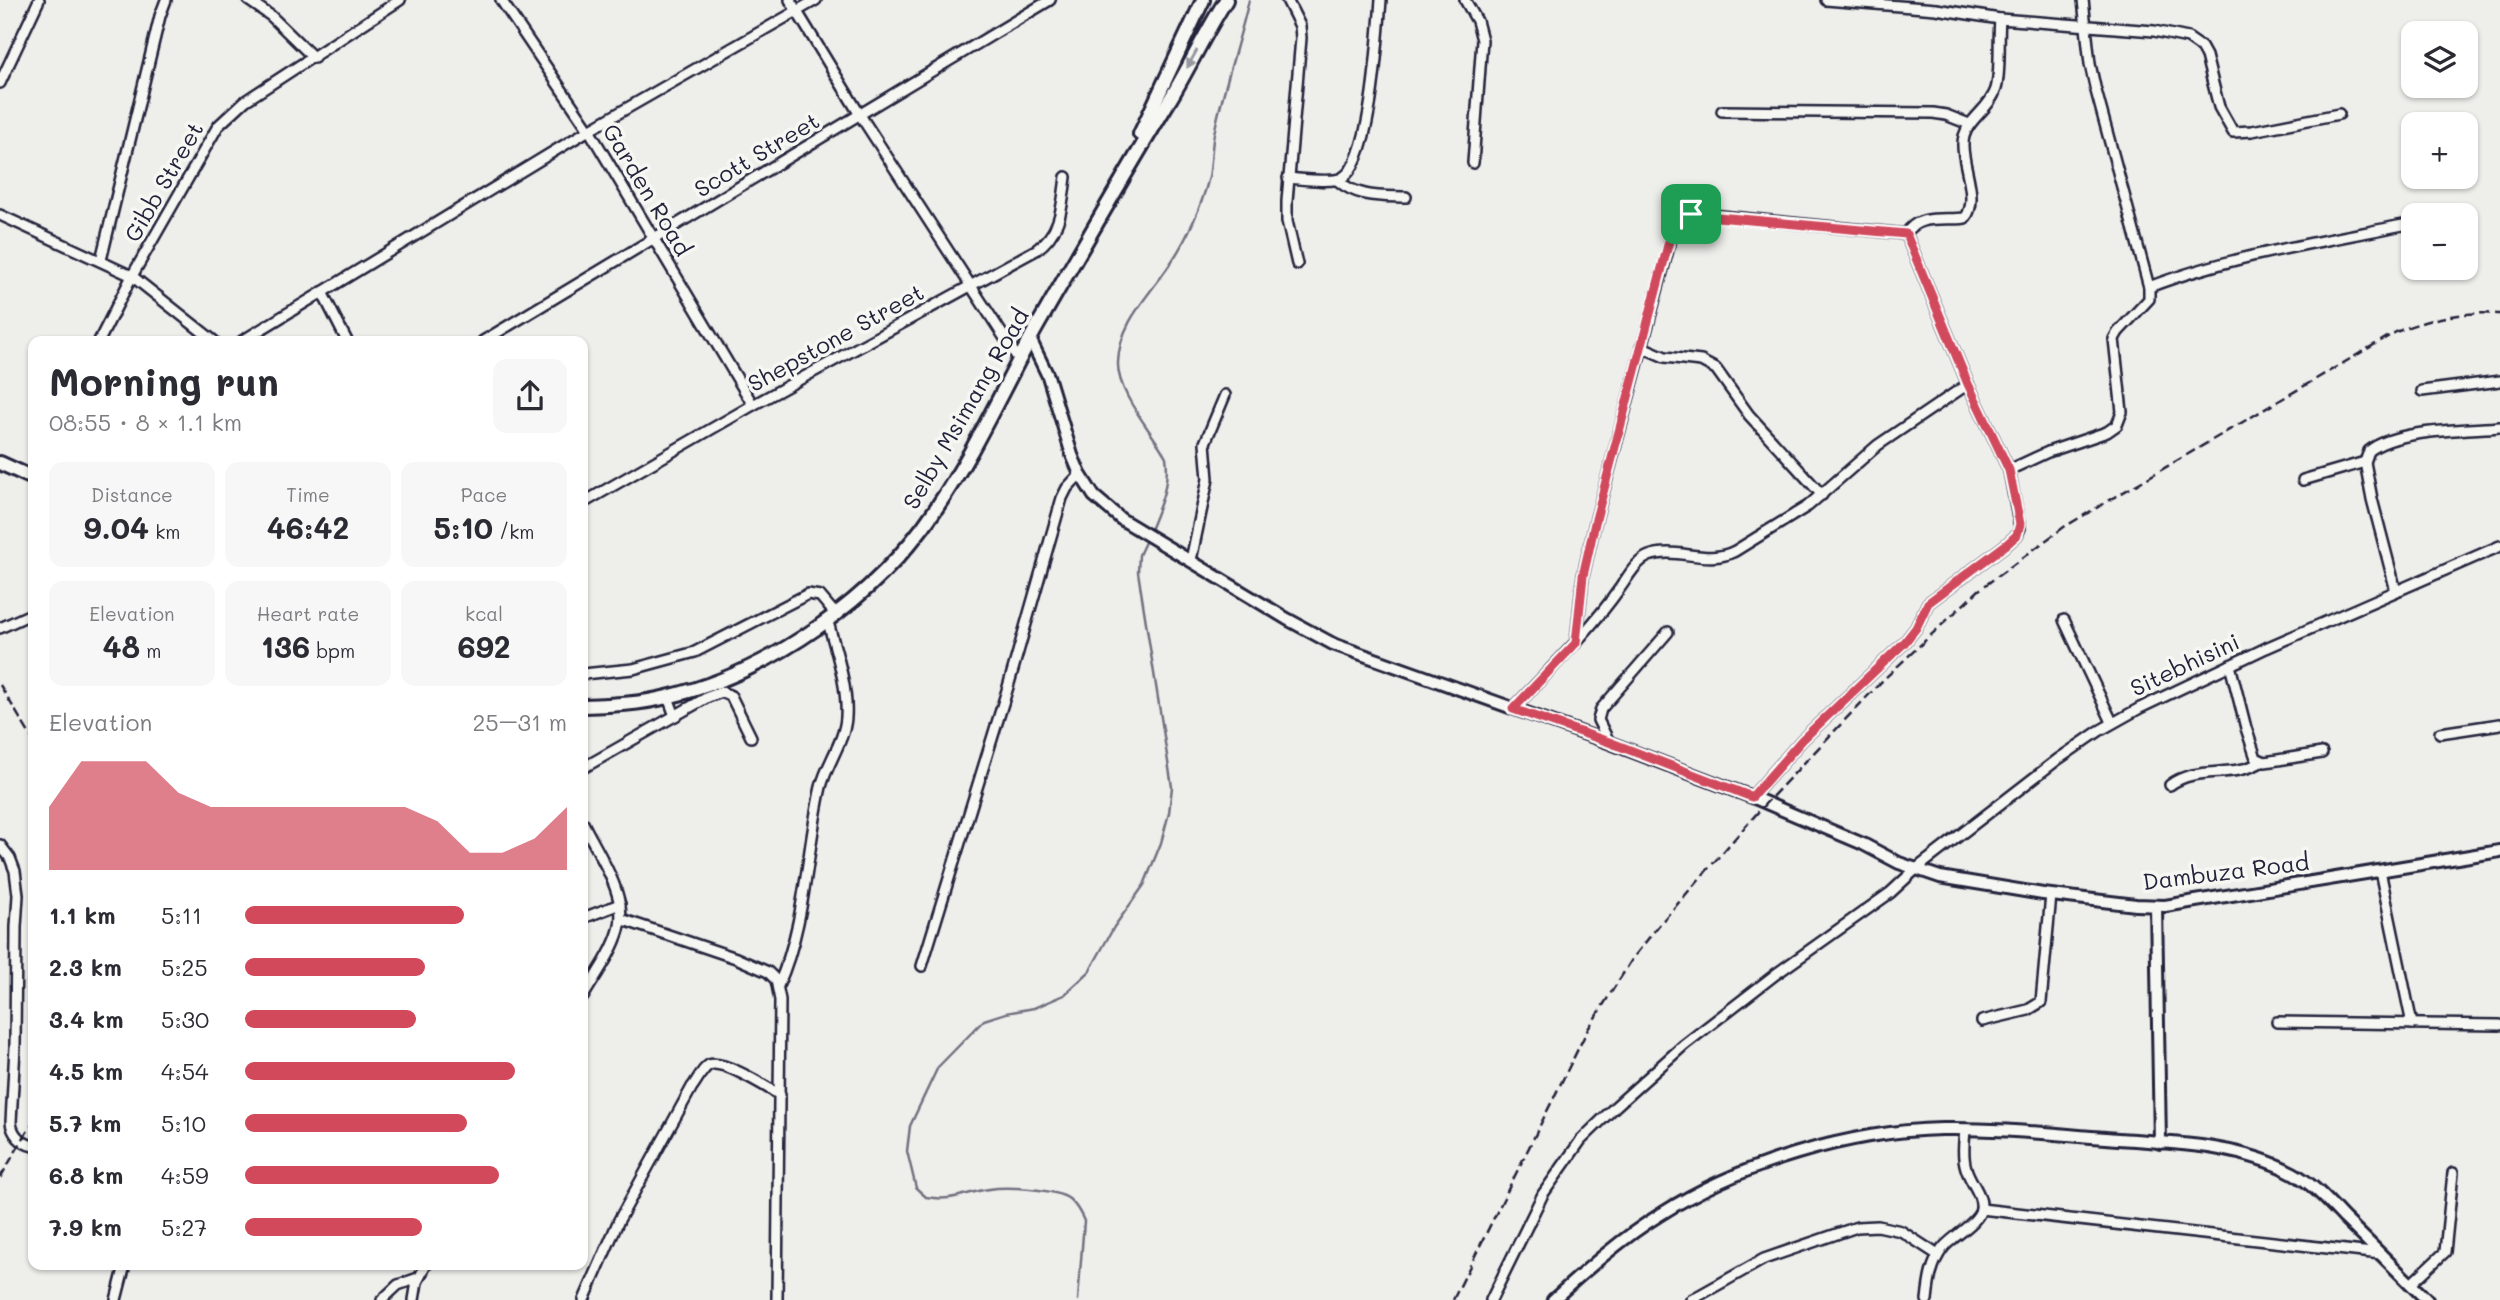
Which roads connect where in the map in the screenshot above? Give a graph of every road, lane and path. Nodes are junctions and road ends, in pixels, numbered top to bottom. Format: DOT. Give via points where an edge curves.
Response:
graph roads {
  1 [pos="39,0"];
  2 [pos="166,0"];
  3 [pos="248,0"];
  4 [pos="400,0"];
  5 [pos="501,0"];
  6 [pos="790,0"];
  7 [pos="816,0"];
  8 [pos="1049,0"];
  9 [pos="1203,0"];
  10 [pos="1226,0"];
  11 [pos="1287,0"];
  12 [pos="1381,0"];
  13 [pos="1465,0"];
  14 [pos="1826,0"];
  15 [pos="2083,0"];
  16 [pos="797,11"];
  17 [pos="2000,19"];
  18 [pos="2085,25"];
  19 [pos="314,58"];
  20 [pos="0,83"];
  21 [pos="1722,111"];
  22 [pos="2339,114"];
  23 [pos="860,115"];
  24 [pos="1969,124"];
  25 [pos="589,130"];
  26 [pos="1473,163"];
  27 [pos="1066,177"];
  28 [pos="1288,178"];
  29 [pos="1337,180"];
  30 [pos="1116,186"];
  31 [pos="1406,197"];
  32 [pos="0,215"];
  33 [pos="2401,225"];
  34 [pos="1906,234"];
  35 [pos="654,240"];
  36 [pos="101,260"];
  37 [pos="1297,264"];
  38 [pos="132,276"];
  39 [pos="970,287"];
  40 [pos="2149,287"];
  41 [pos="322,292"];
  42 [pos="102,336"];
  43 [pos="208,336"];
  44 [pos="251,336"];
  45 [pos="344,336"];
  46 [pos="491,336"];
  47 [pos="1030,340"];
  48 [pos="1642,347"];
  49 [pos="1019,360"];
  50 [pos="2500,381"];
  51 [pos="1968,384"];
  52 [pos="2422,391"];
  53 [pos="1225,395"];
  54 [pos="753,405"];
  55 [pos="2500,427"];
  56 [pos="2365,462"];
  57 [pos="0,463"];
  58 [pos="2009,470"];
  59 [pos="1080,474"];
  60 [pos="28,476"];
  61 [pos="2303,480"];
  62 [pos="1822,495"];
  63 [pos="588,500"];
  64 [pos="2500,546"];
  65 [pos="1191,560"];
  66 [pos="2396,590"];
  67 [pos="28,615"];
  68 [pos="832,619"];
  69 [pos="2064,620"];
  70 [pos="0,628"];
  71 [pos="1668,632"];
  72 [pos="1576,643"];
  73 [pos="2230,664"];
  74 [pos="588,674"];
  75 [pos="668,697"];
  76 [pos="588,706"];
  77 [pos="1513,709"];
  78 [pos="675,716"];
  79 [pos="2112,722"];
  80 [pos="2500,724"];
  81 [pos="2440,733"];
  82 [pos="751,737"];
  83 [pos="1609,742"];
  84 [pos="2322,753"];
  85 [pos="2261,762"];
  86 [pos="588,765"];
  87 [pos="2170,785"];
  88 [pos="1752,797"];
  89 [pos="588,834"];
  90 [pos="0,845"];
  91 [pos="2500,852"];
  92 [pos="1916,869"];
  93 [pos="2380,872"];
  94 [pos="2051,895"];
  95 [pos="621,904"];
  96 [pos="2156,906"];
  97 [pos="588,916"];
  98 [pos="621,919"];
  99 [pos="922,966"];
  100 [pos="778,986"];
  101 [pos="588,988"];
  102 [pos="1982,1021"];
  103 [pos="2277,1022"];
  104 [pos="2412,1024"];
  105 [pos="2500,1026"];
  106 [pos="780,1094"];
  107 [pos="12,1128"];
  108 [pos="1965,1130"];
  109 [pos="0,1131"];
  110 [pos="2160,1143"];
  111 [pos="28,1144"];
  112 [pos="2453,1173"];
  113 [pos="1981,1209"];
  114 [pos="2381,1254"];
  115 [pos="1938,1255"];
  116 [pos="124,1270"];
  117 [pos="423,1270"];
  118 [pos="418,1278"];
  119 [pos="2410,1284"];
  120 [pos="116,1300"];
  121 [pos="382,1300"];
  122 [pos="414,1300"];
  123 [pos="584,1300"];
  124 [pos="777,1300"];
  125 [pos="1492,1300"];
  126 [pos="1553,1300"];
  127 [pos="1691,1300"];
  128 [pos="1927,1300"];
  129 [pos="2427,1300"];
  1 -- 20 [label="street"];
  2 -- 36 [label="street"];
  3 -- 19 [label="street"];
  4 -- 19 [label="street, Gibb Street"];
  5 -- 25 [label="street, Garden Road"];
  6 -- 16 [label="street"];
  7 -- 16 [label="street"];
  8 -- 23 [label="street, Scott Street"];
  9 -- 30 [label="main road, Selby Msimang Road"];
  10 -- 30 [label="main road, Selby Msimang Road, one-way"];
  11 -- 28 [label="street" via="1301,33"];
  12 -- 29 [label="street" via="1365,135 1352,167"];
  13 -- 26 [label="street" via="1482,40"];
  14 -- 17 [label="street"];
  15 -- 18 [label="street"];
  16 -- 23 [label="street"];
  16 -- 25 [label="street"];
  17 -- 18 [label="street"];
  17 -- 24 [label="street" via="1997,85 1985,108"];
  18 -- 22 [label="street" via="2179,35 2193,41 2206,56 2219,107 2233,132"];
  18 -- 40 [label="street" via="2095,87"];
  19 -- 38 [label="street, Gibb Street" via="245,101 218,127"];
  21 -- 24 [label="street" via="1933,113"];
  23 -- 35 [label="street, Scott Street"];
  23 -- 39 [label="street"];
  24 -- 34 [label="street" via="1962,146 1969,214 1917,222"];
  25 -- 35 [label="street, Garden Road"];
  25 -- 41 [label="street"];
  27 -- 39 [label="street, Shepstone Street" via="1057,228 1046,243"];
  28 -- 29 [label="street"];
  28 -- 37 [label="street" via="1287,221"];
  29 -- 31 [label="street" via="1364,195"];
  30 -- 47 [label="main road, Selby Msimang Road"];
  32 -- 36 [label="street"];
  33 -- 40 [label="street" via="2259,255"];
  34 -- 48 [label="street" via="1684,214 1673,226"];
  34 -- 51 [label="street"];
  35 -- 46 [label="street, Scott Street"];
  35 -- 54 [label="street, Garden Road"];
  36 -- 38 [label="street"];
  38 -- 42 [label="street, Gibb Street"];
  38 -- 43 [label="street"];
  39 -- 49 [label="street"];
  39 -- 54 [label="street, Shepstone Street"];
  40 -- 58 [label="street" via="2147,303 2114,339 2122,412 2117,425"];
  41 -- 44 [label="street"];
  41 -- 45 [label="street"];
  47 -- 49 [label="main road, Selby Msimang Road"];
  47 -- 59 [label="street, Dambuza Road" via="1048,376"];
  48 -- 62 [label="street" via="1716,369 1749,415"];
  48 -- 72 [label="street" via="1583,576"];
  49 -- 68 [label="main road, Selby Msimang Road" via="960,472 934,511 897,559"];
  50 -- 52 [label="street"];
  51 -- 58 [label="street"];
  51 -- 62 [label="street" via="1889,437"];
  53 -- 65 [label="street" via="1205,443 1208,480"];
  54 -- 63 [label="street, Shepstone Street"];
  55 -- 56 [label="street" via="2407,436 2376,446"];
  56 -- 61 [label="street"];
  56 -- 66 [label="street"];
  57 -- 60 [label="main road"];
  58 -- 88 [label="street" via="2020,524 2017,535 1928,603 1905,642 1802,740"];
  59 -- 65 [label="street, Dambuza Road" via="1094,496 1121,519"];
  59 -- 99 [label="street" via="1062,498"];
  62 -- 72 [label="street" via="1728,555 1647,557"];
  64 -- 66 [label="street, Sitebhisini"];
  65 -- 77 [label="street, Dambuza Road" via="1333,644"];
  66 -- 73 [label="street, Sitebhisini"];
  67 -- 70 [label="street"];
  68 -- 74 [label="street" via="820,596 808,594 695,652 633,669"];
  68 -- 75 [label="main road, Selby Msimang Road" via="737,672"];
  68 -- 100 [label="street" via="845,694 845,726 822,787 793,947"];
  69 -- 79 [label="street"];
  71 -- 83 [label="street" via="1601,709 1598,720"];
  72 -- 77 [label="street"];
  73 -- 79 [label="street, Sitebhisini"];
  73 -- 85 [label="street" via="2253,754"];
  75 -- 76 [label="main road, Selby Msimang Road"];
  75 -- 78 [label="street"];
  77 -- 83 [label="street, Dambuza Road"];
  78 -- 82 [label="street" via="708,697 727,693"];
  78 -- 86 [label="street"];
  79 -- 92 [label="street, Sitebhisini"];
  80 -- 81 [label="street"];
  83 -- 88 [label="street, Dambuza Road"];
  84 -- 85 [label="street"];
  85 -- 87 [label="street" via="2247,769 2179,778"];
  88 -- 92 [label="street, Dambuza Road"];
  89 -- 95 [label="street"];
  90 -- 107 [label="street" via="15,871 18,895"];
  91 -- 93 [label="street, Dambuza Road"];
  92 -- 94 [label="street, Dambuza Road" via="1949,880"];
  92 -- 125 [label="street, Sitebhisini" via="1684,1045 1581,1140 1543,1194"];
  93 -- 96 [label="street, Dambuza Road"];
  93 -- 104 [label="street"];
  94 -- 96 [label="street, Dambuza Road"];
  94 -- 102 [label="street" via="2041,1002 2028,1010"];
  95 -- 97 [label="street"];
  95 -- 98 [label="street"];
  96 -- 110 [label="street"];
  98 -- 100 [label="street" via="745,961 773,976"];
  98 -- 101 [label="street" via="615,942"];
  100 -- 106 [label="street"];
  103 -- 104 [label="street"];
  104 -- 105 [label="street"];
  106 -- 123 [label="street" via="725,1065 705,1068 619,1220"];
  106 -- 124 [label="street"];
  107 -- 109 [label="street"];
  107 -- 111 [label="street"];
  108 -- 110 [label="street"];
  108 -- 113 [label="street" via="1964,1161"];
  108 -- 126 [label="street" via="1939,1129 1837,1143 1721,1182 1634,1231"];
  110 -- 114 [label="street" via="2252,1156 2290,1171 2324,1196"];
  112 -- 119 [label="street" via="2445,1252"];
  113 -- 114 [label="street"];
  113 -- 115 [label="street"];
  114 -- 119 [label="street"];
  115 -- 127 [label="street" via="1901,1231 1857,1227 1764,1259"];
  115 -- 128 [label="street" via="1930,1272"];
  116 -- 120 [label="street"];
  117 -- 118 [label="street"];
  118 -- 121 [label="street" via="398,1285"];
  118 -- 122 [label="street"];
  119 -- 129 [label="street"];
}
